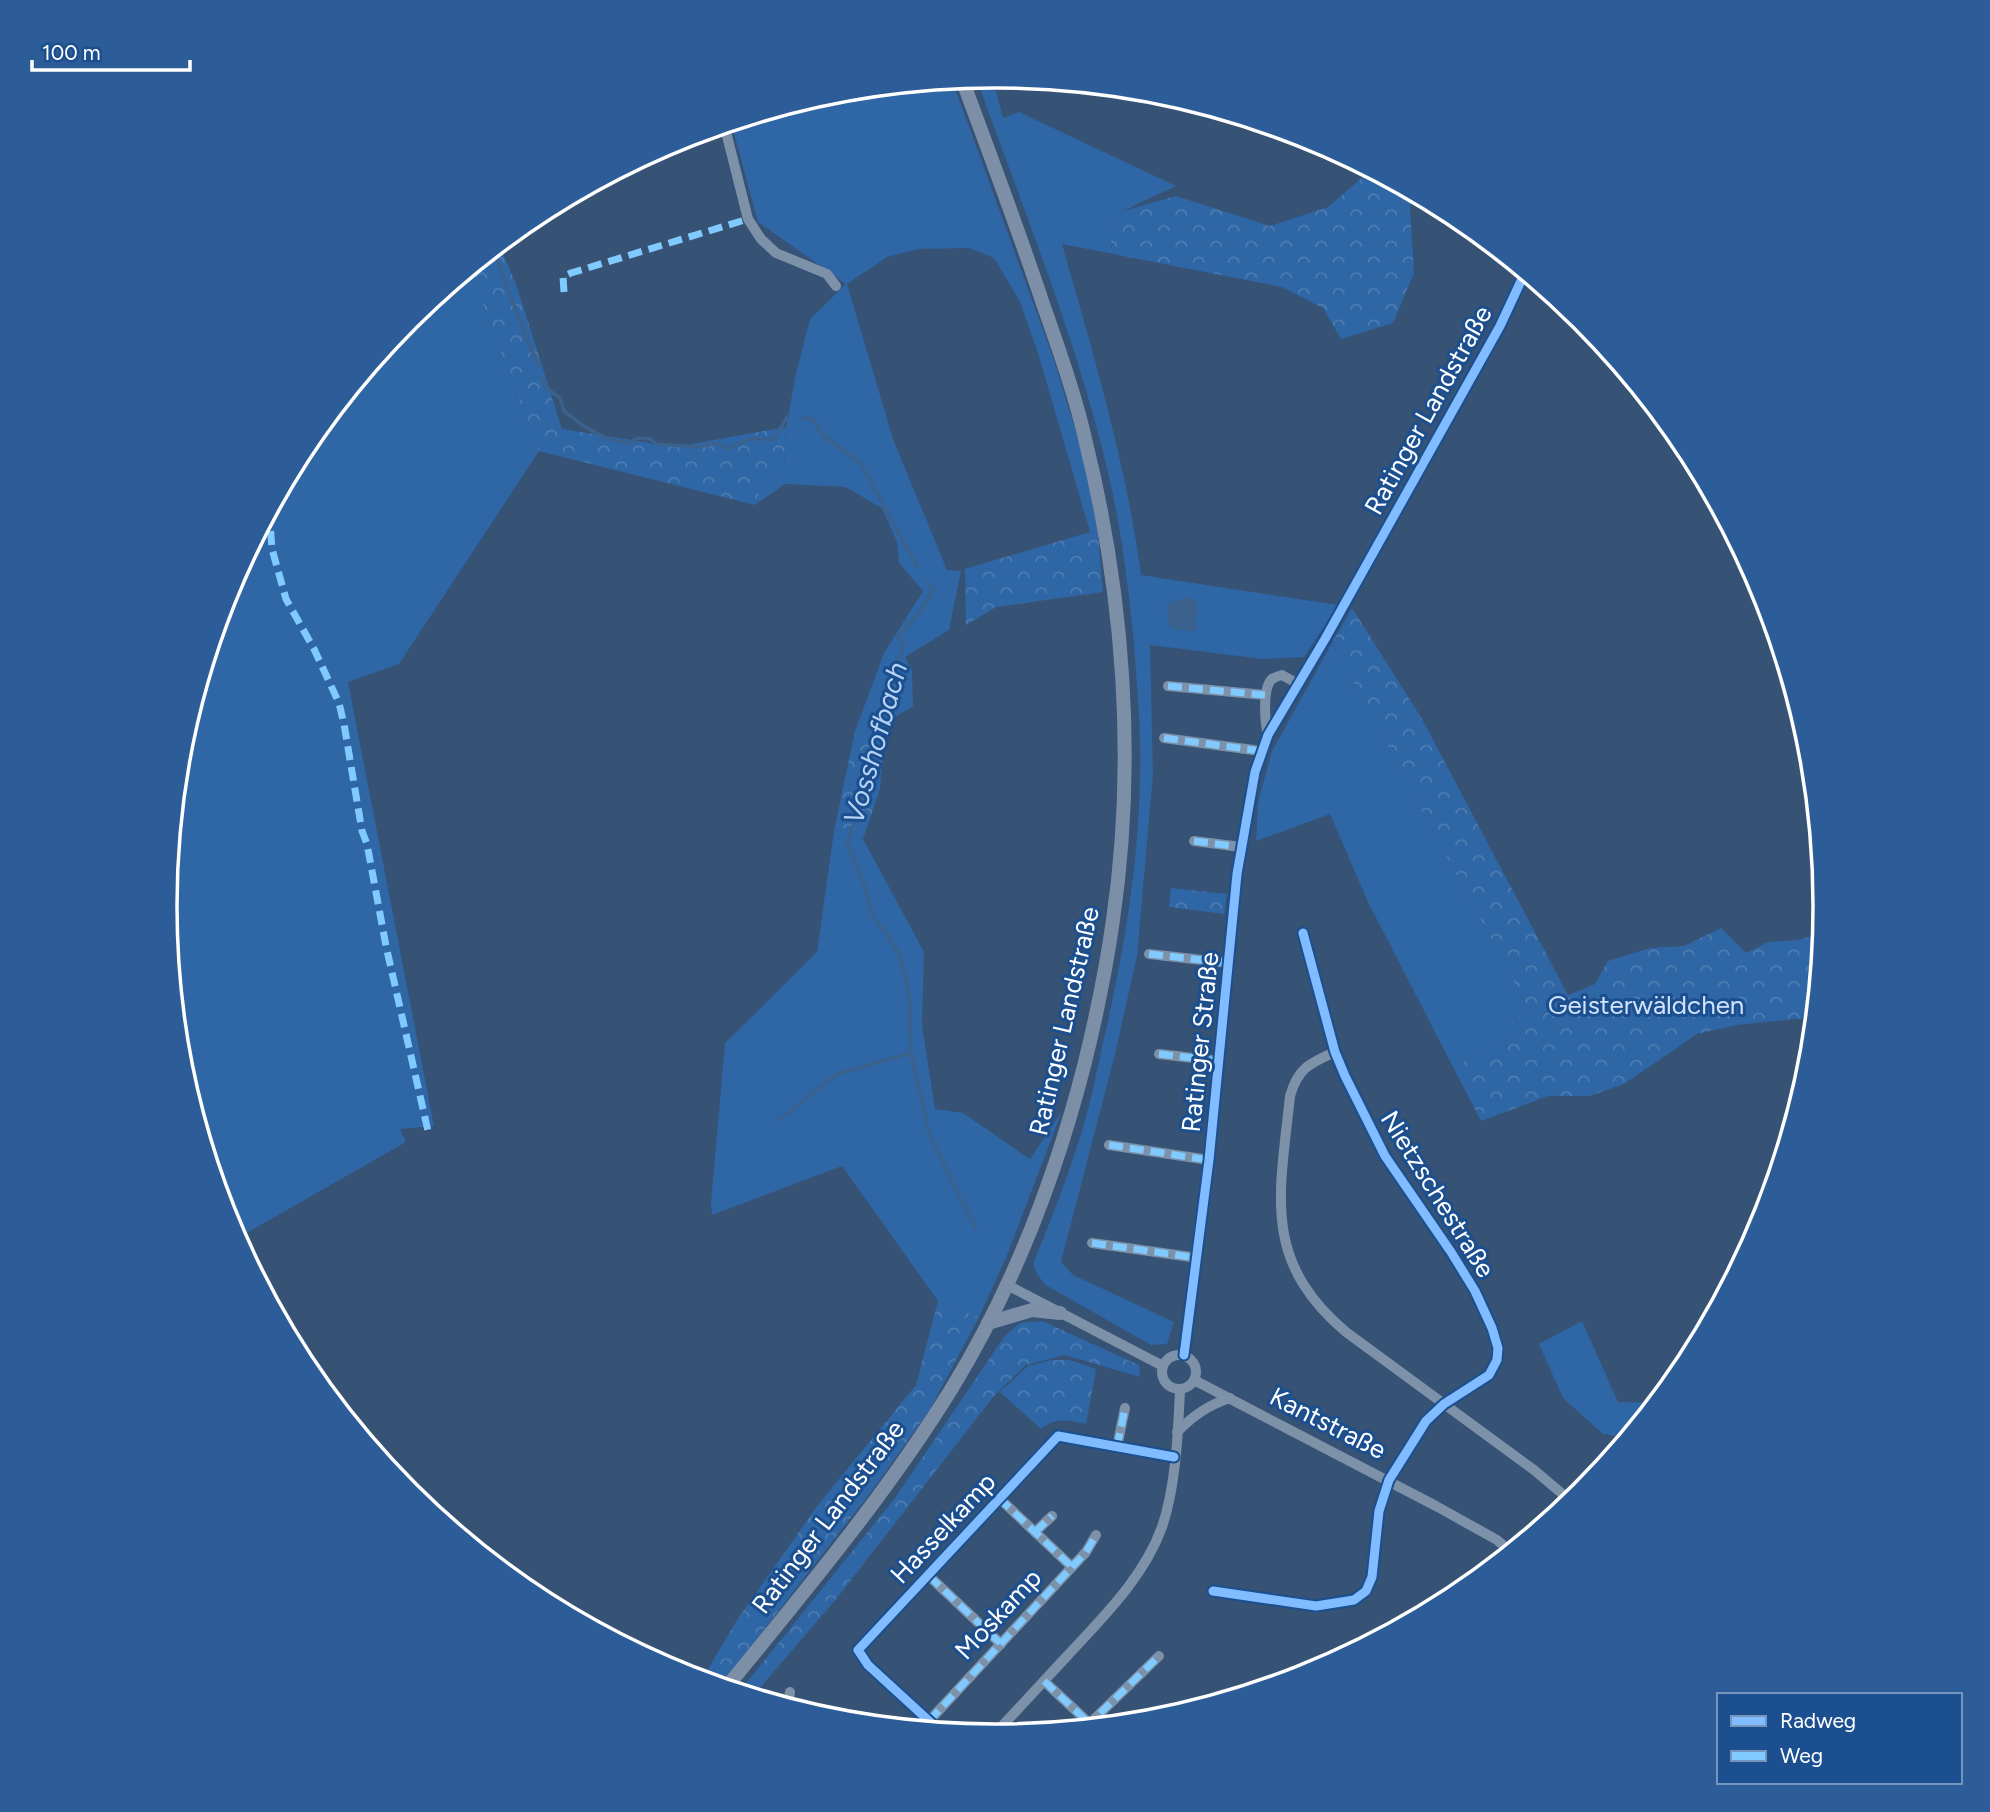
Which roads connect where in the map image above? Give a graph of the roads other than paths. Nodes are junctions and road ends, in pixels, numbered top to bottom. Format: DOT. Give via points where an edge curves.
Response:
graph roads {
  1 [pos="965,89"];
  2 [pos="726,133"];
  3 [pos="1521,280"];
  4 [pos="836,286"];
  5 [pos="1365,568"];
  6 [pos="1298,684"];
  7 [pos="1168,686"];
  8 [pos="1265,695"];
  9 [pos="1268,735"];
  10 [pos="1164,738"];
  11 [pos="1261,751"];
  12 [pos="1194,841"];
  13 [pos="1241,847"];
  14 [pos="1303,933"];
  15 [pos="1149,954"];
  16 [pos="1229,962"];
  17 [pos="1335,1052"];
  18 [pos="1159,1054"];
  19 [pos="1219,1061"];
  20 [pos="1109,1145"];
  21 [pos="1209,1160"];
  22 [pos="1092,1243"];
  23 [pos="1198,1258"];
  24 [pos="1007,1285"];
  25 [pos="1060,1313"];
  26 [pos="988,1323"];
  27 [pos="1184,1355"];
  28 [pos="1163,1366"];
  29 [pos="1194,1380"];
  30 [pos="1180,1390"];
  31 [pos="1230,1398"];
  32 [pos="1444,1404"];
  33 [pos="1125,1408"];
  34 [pos="1177,1432"];
  35 [pos="1118,1447"];
  36 [pos="1174,1457"];
  37 [pos="1389,1480"];
  38 [pos="1563,1495"];
  39 [pos="999,1498"];
  40 [pos="1052,1516"];
  41 [pos="1035,1532"];
  42 [pos="1096,1535"];
  43 [pos="1504,1546"];
  44 [pos="1072,1567"];
  45 [pos="929,1576"];
  46 [pos="1213,1591"];
  47 [pos="1001,1644"];
  48 [pos="1159,1656"];
  49 [pos="732,1681"];
  50 [pos="1044,1681"];
  51 [pos="790,1692"];
  52 [pos="789,1698"];
  53 [pos="1096,1718"];
  54 [pos="1081,1719"];
  55 [pos="929,1721"];
  56 [pos="1004,1724"];
  1 -- 24 [label="main road, Ratinger Landstraße" via="1063,362 1086,440 1111,565 1123,705 1119,870 1104,976 1068,1128"];
  2 -- 4 [label="street" via="748,219 761,239 776,253 828,274"];
  3 -- 5 [label="street, Ratinger Landstraße"];
  5 -- 6 [label="street, Ratinger Straße"];
  6 -- 8 [label="street" via="1282,676 1274,678"];
  6 -- 9 [label="street, Ratinger Straße"];
  7 -- 8 [label="street"];
  8 -- 9 [label="street, Ratinger Straße"];
  9 -- 11 [label="street, Ratinger Straße"];
  10 -- 11 [label="street"];
  11 -- 13 [label="street, Ratinger Straße"];
  12 -- 13 [label="street"];
  13 -- 16 [label="street, Ratinger Straße"];
  14 -- 17 [label="street, Nietzschestraße"];
  15 -- 16 [label="street"];
  16 -- 19 [label="street, Ratinger Straße"];
  17 -- 32 [label="street, Nietzschestraße" via="1385,1156 1466,1275 1492,1328 1498,1348 1489,1375"];
  17 -- 32 [label="street" via="1301,1071 1290,1096 1280,1197 1287,1252 1302,1284 1328,1317"];
  18 -- 19 [label="street"];
  19 -- 21 [label="street, Ratinger Straße"];
  20 -- 21 [label="street"];
  21 -- 23 [label="street, Ratinger Straße"];
  22 -- 23 [label="street"];
  23 -- 27 [label="street, Ratinger Straße"];
  24 -- 25 [label="street"];
  24 -- 26 [label="main road, Ratinger Landstraße"];
  25 -- 26 [label="main road" via="1031,1310"];
  25 -- 28 [label="street"];
  26 -- 49 [label="main road, Ratinger Landstraße" via="953,1387 878,1498"];
  27 -- 28 [label="street" via="1170,1357"];
  27 -- 29 [label="street" via="1194,1363"];
  28 -- 30 [label="street" via="1164,1381"];
  29 -- 30 [label="street"];
  29 -- 31 [label="street, Kantstraße"];
  30 -- 34 [label="street"];
  31 -- 34 [label="street" via="1203,1409"];
  31 -- 37 [label="street, Kantstraße"];
  32 -- 37 [label="street, Nietzschestraße" via="1426,1421"];
  32 -- 38 [label="street"];
  33 -- 35 [label="street"];
  34 -- 36 [label="street"];
  35 -- 36 [label="street, Hasselkamp"];
  35 -- 39 [label="street, Hasselkamp" via="1058,1436"];
  36 -- 50 [label="street" via="1167,1508 1145,1562 1106,1615"];
  37 -- 43 [label="street, Kantstraße"];
  37 -- 46 [label="street, Nietzschestraße" via="1379,1511 1372,1577 1366,1591 1354,1600 1316,1606"];
  39 -- 41 [label="street"];
  39 -- 45 [label="street, Hasselkamp"];
  40 -- 41 [label="street"];
  41 -- 44 [label="street"];
  42 -- 44 [label="street, Moskamp"];
  44 -- 47 [label="street, Moskamp"];
  45 -- 47 [label="street"];
  45 -- 55 [label="street, Hasselkamp" via="858,1650 868,1665"];
  47 -- 55 [label="street, Moskamp"];
  48 -- 53 [label="street"];
  50 -- 54 [label="street"];
  50 -- 56 [label="street"];
  51 -- 52 [label="street"];
}
